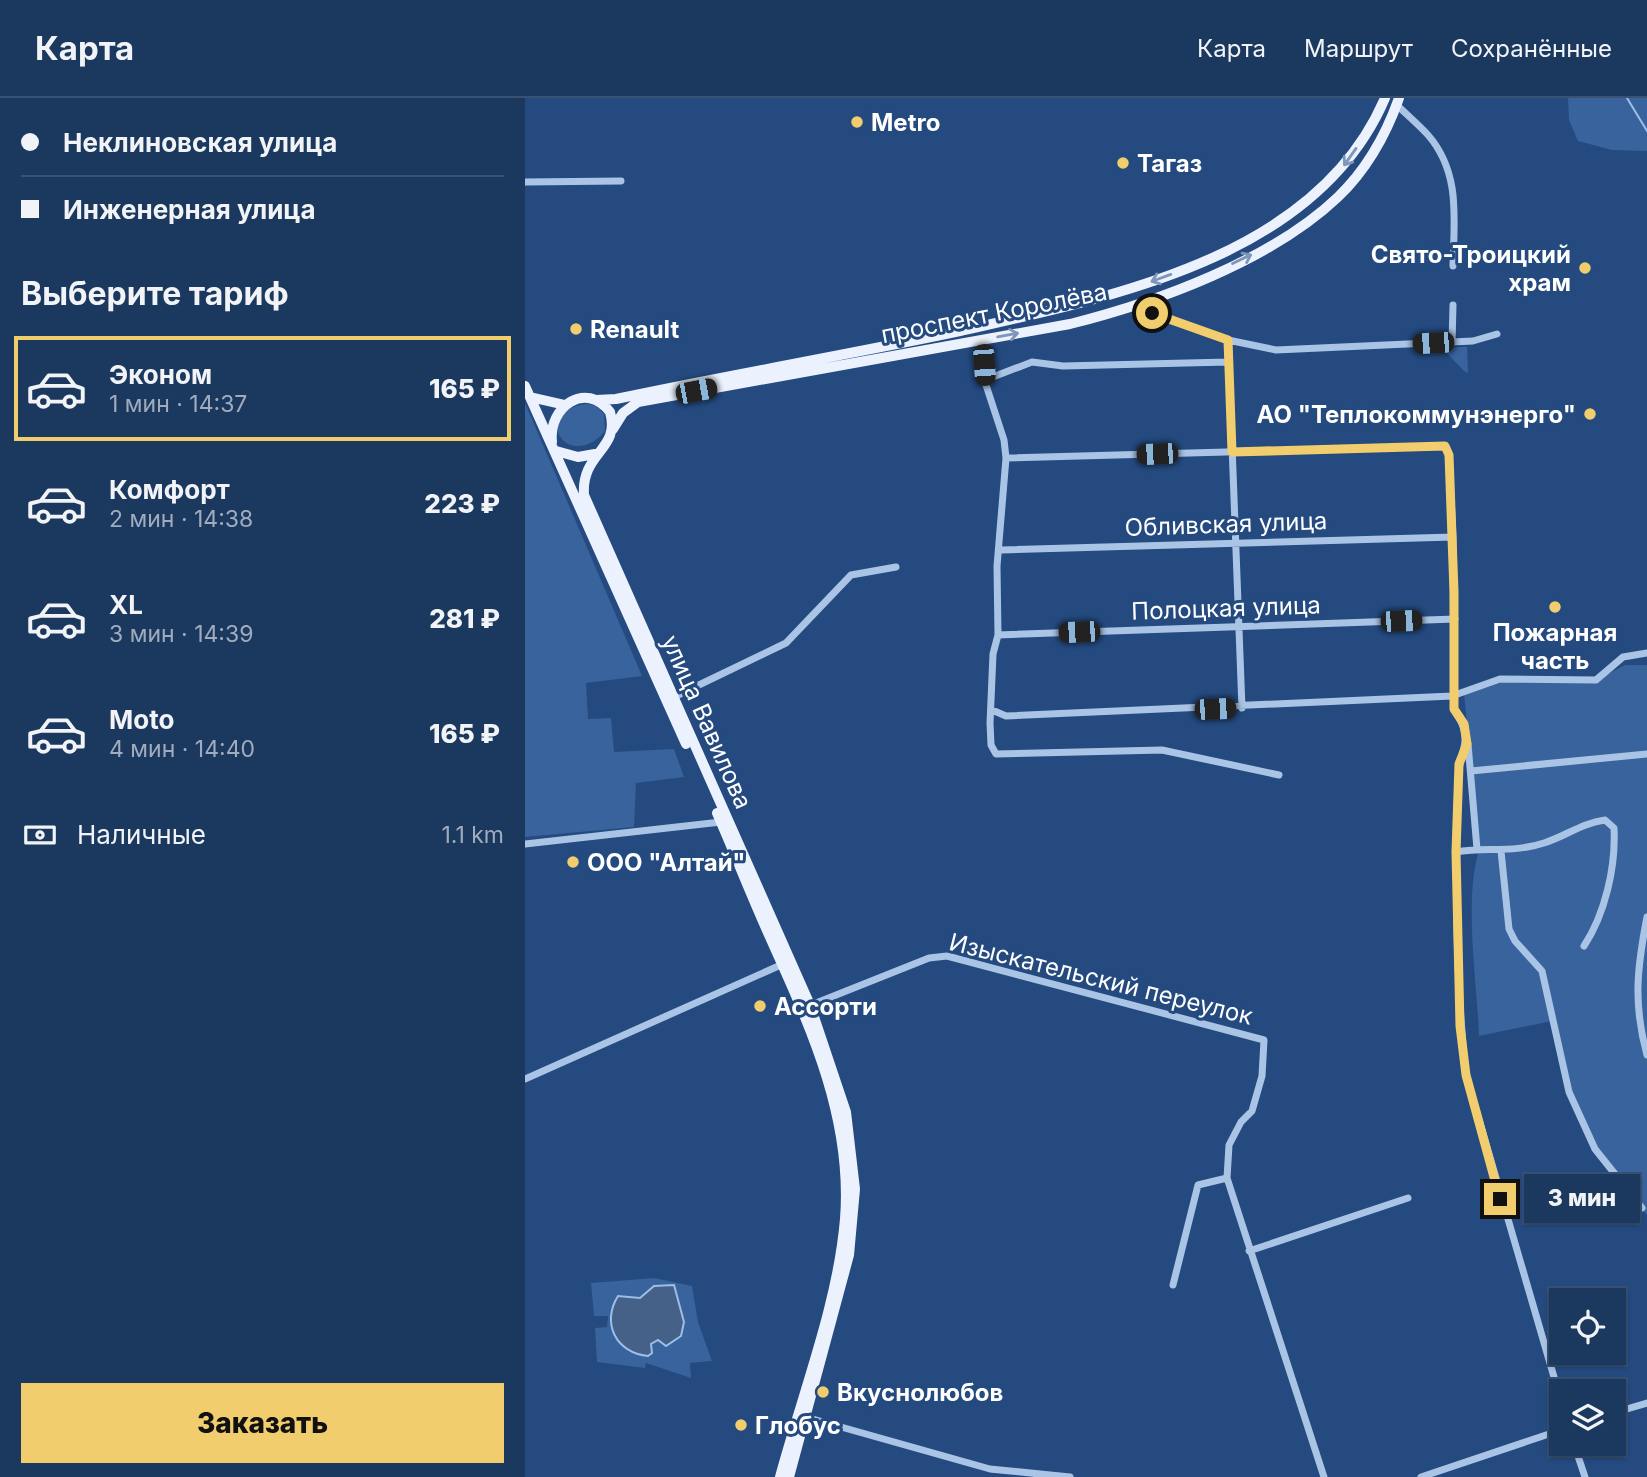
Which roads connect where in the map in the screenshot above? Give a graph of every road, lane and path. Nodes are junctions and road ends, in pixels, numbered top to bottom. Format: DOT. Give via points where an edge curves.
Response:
graph roads {
  1 [pos="1385,98"];
  2 [pos="1398,102"];
  3 [pos="621,181"];
  4 [pos="525,182"];
  5 [pos="1453,266"];
  6 [pos="1453,304"];
  7 [pos="1134,305"];
  8 [pos="1497,334"];
  9 [pos="982,340"];
  10 [pos="1228,340"];
  11 [pos="1452,343"];
  12 [pos="1228,362"];
  13 [pos="985,380"];
  14 [pos="525,386"];
  15 [pos="530,397"];
  16 [pos="596,400"];
  17 [pos="565,405"];
  18 [pos="613,429"];
  19 [pos="554,447"];
  20 [pos="1232,452"];
  21 [pos="595,454"];
  22 [pos="1006,458"];
  23 [pos="1453,537"];
  24 [pos="1235,543"];
  25 [pos="1001,550"];
  26 [pos="896,566"];
  27 [pos="1455,620"];
  28 [pos="1238,627"];
  29 [pos="999,635"];
  30 [pos="1647,653"];
  31 [pos="1454,696"];
  32 [pos="674,697"];
  33 [pos="1241,708"];
  34 [pos="992,710"];
  35 [pos="1467,744"];
  36 [pos="1647,754"];
  37 [pos="1471,771"];
  38 [pos="1279,775"];
  39 [pos="720,822"];
  40 [pos="525,844"];
  41 [pos="1477,849"];
  42 [pos="1456,852"];
  43 [pos="1501,852"];
  44 [pos="1647,918"];
  45 [pos="1584,946"];
  46 [pos="782,964"];
  47 [pos="806,1007"];
  48 [pos="1647,1055"];
  49 [pos="525,1079"];
  50 [pos="1227,1178"];
  51 [pos="1408,1198"];
  52 [pos="1642,1208"];
  53 [pos="1249,1251"];
  54 [pos="1173,1285"];
  55 [pos="1554,1379"];
  56 [pos="1647,1403"];
  57 [pos="1626,1409"];
  58 [pos="801,1416"];
  59 [pos="1549,1434"];
  60 [pos="1578,1456"];
  61 [pos="989,1473"];
  62 [pos="780,1477"];
  63 [pos="789,1477"];
  64 [pos="1070,1477"];
  65 [pos="1324,1477"];
  66 [pos="1421,1477"];
  67 [pos="1585,1477"];
  1 -- 16 [label="main road, проспект Королёва, one-way" via="1349,159 1319,190 1284,218 1238,245 1182,270 1090,301 931,339"];
  2 -- 5 [label="street" via="1449,167 1454,191"];
  7 -- 2 [label="main road, проспект Королёва, one-way" via="1244,259 1338,198 1373,156"];
  3 -- 4 [label="street"];
  6 -- 11 [label="street"];
  9 -- 7 [label="main road, проспект Королёва, one-way" via="1070,324"];
  7 -- 10 [label="street"];
  8 -- 11 [label="street" via="1482,341"];
  9 -- 13 [label="street"];
  9 -- 18 [label="main road, проспект Королёва" via="638,402 623,413"];
  10 -- 11 [label="street" via="1276,350"];
  10 -- 12 [label="street"];
  12 -- 13 [label="street" via="1063,366 1032,362"];
  12 -- 20 [label="street"];
  13 -- 22 [label="street" via="1005,440"];
  14 -- 15 [label="main road, улица Вавилова"];
  15 -- 17 [label="main road"];
  15 -- 19 [label="main road, улица Вавилова"];
  16 -- 17 [label="main road" via="586,398"];
  16 -- 18 [label="main road" via="610,412"];
  17 -- 19 [label="main road" via="553,420"];
  18 -- 21 [label="main road, улица Вавилова"];
  19 -- 21 [label="main road" via="578,457"];
  19 -- 39 [label="main road, улица Вавилова"];
  20 -- 22 [label="street"];
  20 -- 23 [label="street" via="1445,446"];
  20 -- 24 [label="street"];
  21 -- 32 [label="main road, улица Вавилова" via="583,479 584,495"];
  22 -- 25 [label="street"];
  23 -- 24 [label="street, Обливская улица"];
  23 -- 27 [label="street"];
  24 -- 25 [label="street, Обливская улица"];
  24 -- 28 [label="street"];
  25 -- 29 [label="street" via="997,566"];
  26 -- 32 [label="street" via="851,575 786,643"];
  27 -- 28 [label="street, Полоцкая улица"];
  27 -- 31 [label="street"];
  28 -- 29 [label="street, Полоцкая улица"];
  28 -- 33 [label="street"];
  29 -- 34 [label="street" via="993,654"];
  30 -- 31 [label="street" via="1623,657 1595,680 1500,679"];
  31 -- 33 [label="street"];
  31 -- 35 [label="street"];
  32 -- 47 [label="main road, улица Вавилова"];
  33 -- 34 [label="street" via="1006,716"];
  34 -- 38 [label="street" via="991,745 996,754 1162,750"];
  35 -- 37 [label="street"];
  35 -- 42 [label="street" via="1459,764"];
  36 -- 37 [label="street"];
  37 -- 41 [label="street"];
  39 -- 40 [label="street"];
  39 -- 46 [label="main road, улица Вавилова"];
  41 -- 42 [label="street"];
  41 -- 43 [label="street"];
  42 -- 55 [label="street" via="1460,1026 1466,1075"];
  43 -- 45 [label="street" via="1544,843 1586,822 1605,820 1614,828 1615,845 1599,923"];
  43 -- 52 [label="street" via="1509,929 1542,971 1569,1091 1595,1149"];
  44 -- 48 [label="street" via="1637,967 1636,1005"];
  46 -- 47 [label="main road, улица Вавилова"];
  46 -- 49 [label="street"];
  47 -- 50 [label="street, Изыскательский переулок" via="929,958 947,956 1264,1040 1262,1076 1252,1111 1229,1145"];
  47 -- 58 [label="main road, улица Вавилова" via="846,1112 855,1189 843,1283"];
  50 -- 53 [label="street"];
  50 -- 54 [label="street" via="1198,1185"];
  51 -- 53 [label="street"];
  53 -- 65 [label="street"];
  56 -- 57 [label="street"];
  58 -- 61 [label="street"];
  58 -- 62 [label="main road, улица Вавилова"];
  58 -- 63 [label="main road, улица Вавилова"];
  59 -- 66 [label="street"];
  60 -- 67 [label="street"];
  61 -- 64 [label="street"];
}
